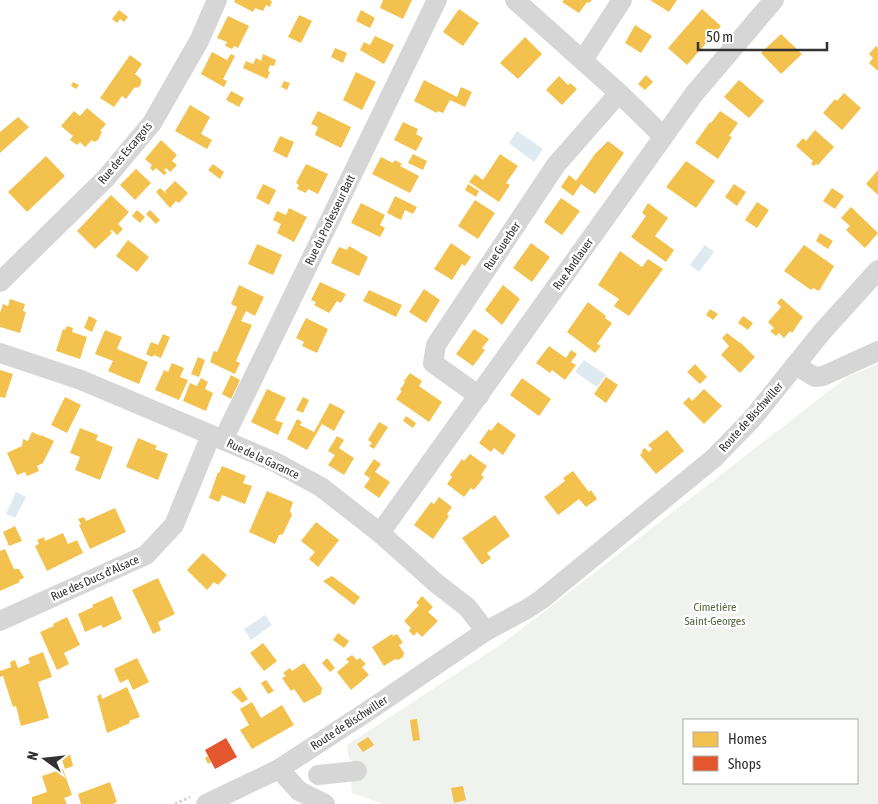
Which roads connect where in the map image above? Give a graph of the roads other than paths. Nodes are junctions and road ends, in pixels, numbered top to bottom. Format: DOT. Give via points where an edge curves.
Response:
graph roads {
  1 [pos="217,0"];
  2 [pos="437,0"];
  3 [pos="515,0"];
  4 [pos="622,0"];
  5 [pos="774,0"];
  6 [pos="583,60"];
  7 [pos="619,93"];
  8 [pos="663,136"];
  9 [pos="878,270"];
  10 [pos="0,282"];
  11 [pos="878,351"];
  12 [pos="0,353"];
  13 [pos="795,366"];
  14 [pos="479,396"];
  15 [pos="217,437"];
  16 [pos="380,533"];
  17 [pos="0,621"];
  18 [pos="486,630"];
  19 [pos="278,769"];
  20 [pos="357,771"];
  21 [pos="318,774"];
  22 [pos="206,804"];
  23 [pos="324,804"];
  1 -- 10 [label="street, Rue des Escargots" via="199,41 152,123 106,178"];
  2 -- 15 [label="street, Rue du Professeur Batt"];
  3 -- 6 [label="street"];
  4 -- 6 [label="street"];
  5 -- 8 [label="street, Rue Andlauer" via="694,94"];
  6 -- 7 [label="street"];
  7 -- 8 [label="street"];
  7 -- 14 [label="street, Rue Guerber" via="556,165 436,345 433,363"];
  8 -- 14 [label="street, Rue Andlauer"];
  9 -- 13 [label="street, Route de Bischwiller"];
  11 -- 13 [label="street" via="823,376 815,377"];
  12 -- 15 [label="street, Rue de la Garance" via="81,380"];
  13 -- 18 [label="street, Route de Bischwiller" via="752,419 714,458 606,545 530,595"];
  14 -- 16 [label="street, Rue Andlauer"];
  15 -- 16 [label="street, Rue de la Garance" via="275,462 321,487"];
  15 -- 17 [label="street, Rue des Ducs d'Alsace" via="174,525 146,555"];
  16 -- 18 [label="street, Rue de la Garance" via="467,606"];
  18 -- 19 [label="street, Route de Bischwiller"];
  19 -- 22 [label="street, Route de Bischwiller"];
  19 -- 23 [label="street" via="299,791"];
  20 -- 21 [label="street"];
}
